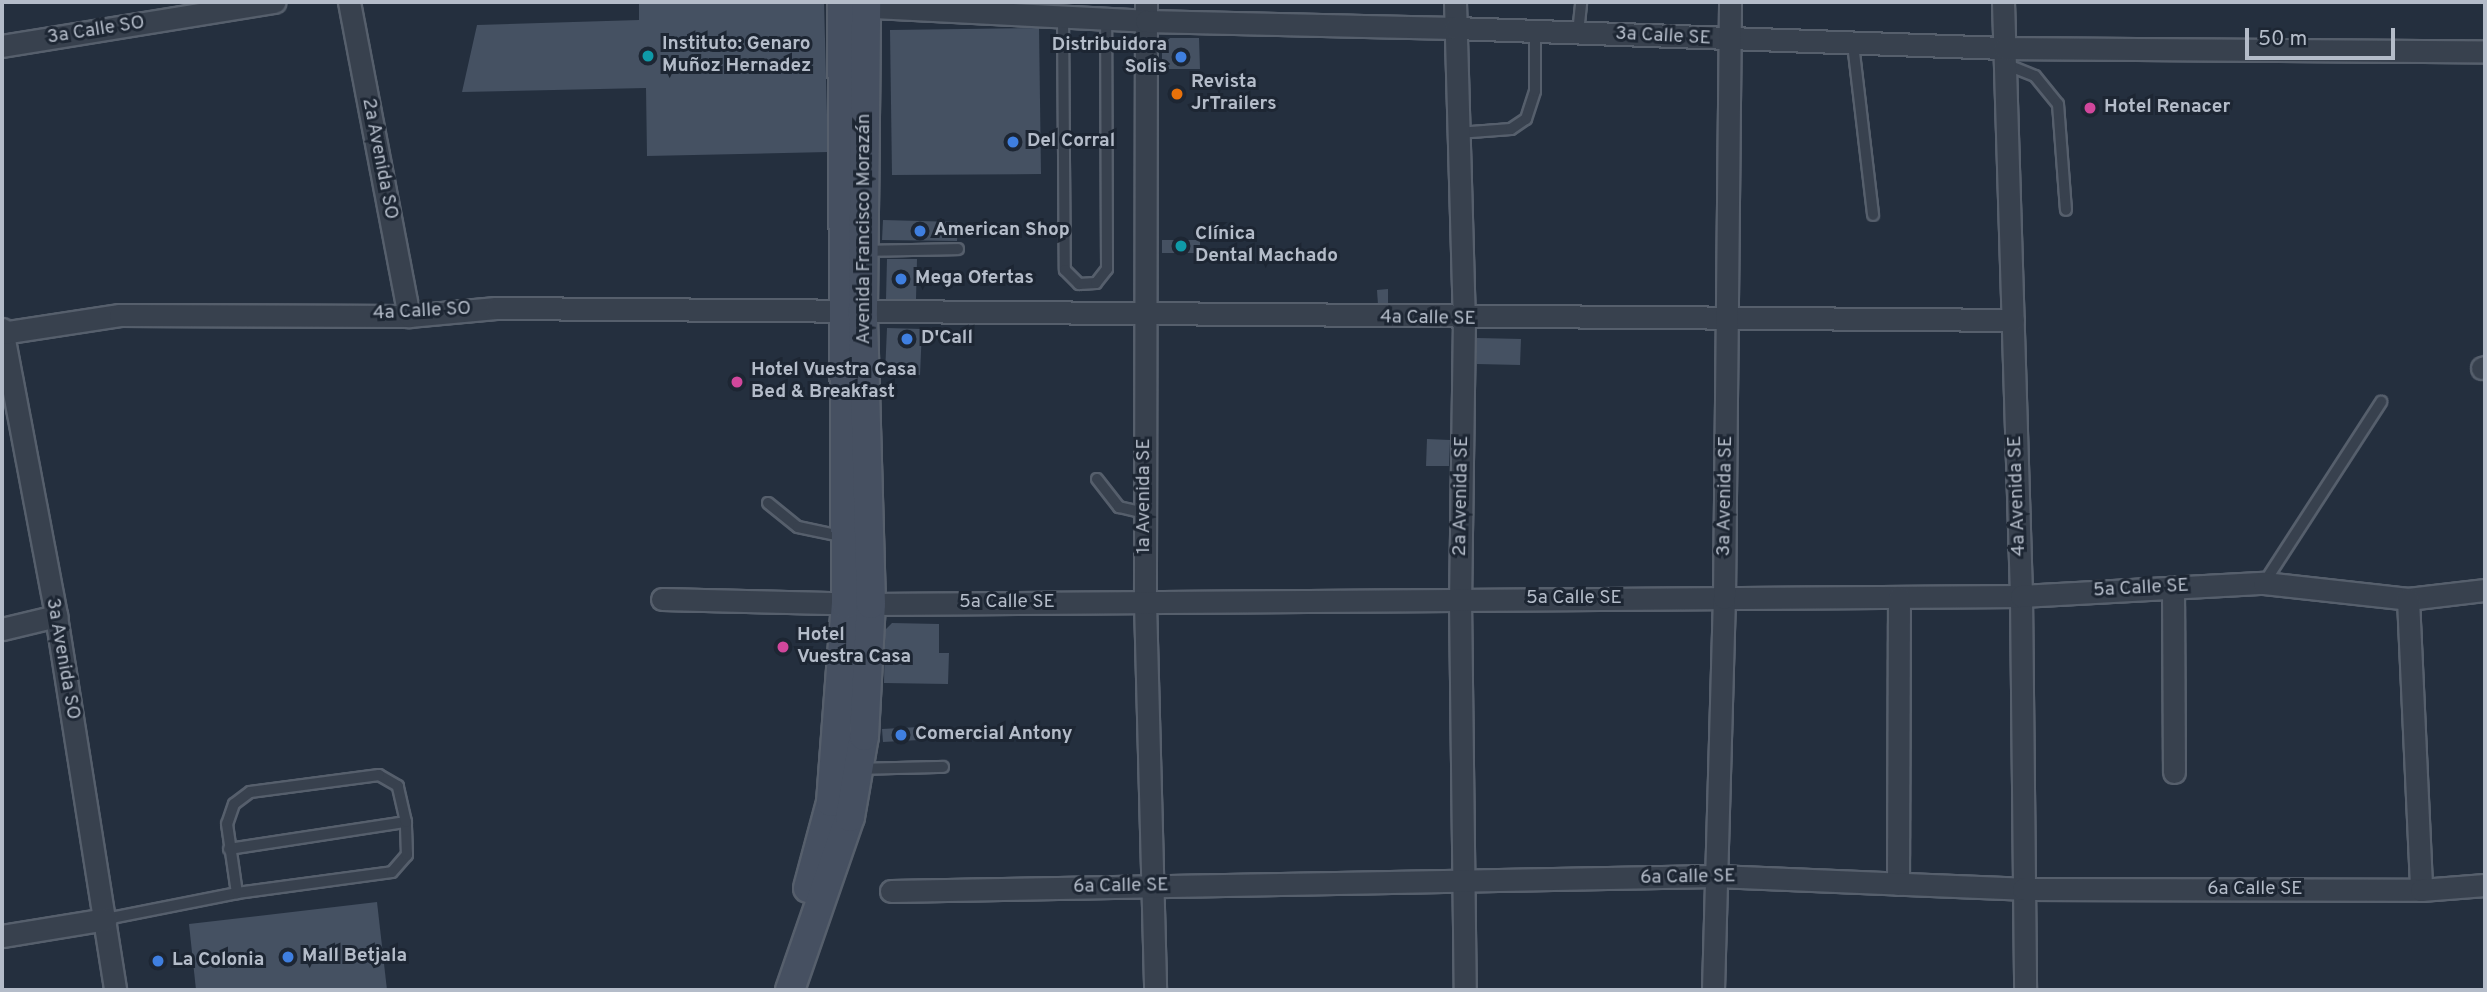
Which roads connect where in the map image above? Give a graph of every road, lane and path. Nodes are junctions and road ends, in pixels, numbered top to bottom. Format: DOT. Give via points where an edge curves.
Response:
graph roads {
  1 [pos="274,2"];
  2 [pos="349,2"];
  3 [pos="1455,2"];
  4 [pos="1581,2"];
  5 [pos="1730,2"];
  6 [pos="2003,2"];
  7 [pos="854,4"];
  8 [pos="1146,12"];
  9 [pos="1063,15"];
  10 [pos="1106,20"];
  11 [pos="1455,28"];
  12 [pos="1535,31"];
  13 [pos="1578,33"];
  14 [pos="1729,40"];
  15 [pos="1853,44"];
  16 [pos="2,47"];
  17 [pos="2485,51"];
  18 [pos="2005,56"];
  19 [pos="1458,133"];
  20 [pos="2066,210"];
  21 [pos="1873,215"];
  22 [pos="958,249"];
  23 [pos="863,251"];
  24 [pos="853,309"];
  25 [pos="1147,314"];
  26 [pos="408,316"];
  27 [pos="1464,319"];
  28 [pos="1728,320"];
  29 [pos="2012,320"];
  30 [pos="2,331"];
  31 [pos="2381,402"];
  32 [pos="1097,479"];
  33 [pos="768,503"];
  34 [pos="1145,513"];
  35 [pos="845,537"];
  36 [pos="2264,583"];
  37 [pos="2173,587"];
  38 [pos="2485,590"];
  39 [pos="2021,596"];
  40 [pos="1899,597"];
  41 [pos="1724,598"];
  42 [pos="662,599"];
  43 [pos="2408,599"];
  44 [pos="1460,600"];
  45 [pos="1145,602"];
  46 [pos="858,604"];
  47 [pos="56,616"];
  48 [pos="2,629"];
  49 [pos="943,766"];
  50 [pos="859,769"];
  51 [pos="2175,772"];
  52 [pos="407,821"];
  53 [pos="229,849"];
  54 [pos="1716,877"];
  55 [pos="1464,883"];
  56 [pos="1898,884"];
  57 [pos="2485,886"];
  58 [pos="1150,887"];
  59 [pos="2023,889"];
  60 [pos="2421,890"];
  61 [pos="891,891"];
  62 [pos="237,893"];
  63 [pos="812,906"];
  64 [pos="106,919"];
  65 [pos="2,936"];
  66 [pos="796,952"];
  67 [pos="115,990"];
  68 [pos="774,990"];
  69 [pos="790,990"];
  70 [pos="1155,990"];
  71 [pos="1465,990"];
  72 [pos="1713,990"];
  73 [pos="2025,990"];
  1 -- 16 [label="street, 3a Calle SO"];
  2 -- 26 [label="street, 2a Avenida SO"];
  3 -- 11 [label="street, 2a Avenida SE"];
  4 -- 13 [label="lane"];
  5 -- 14 [label="street, 3a Avenida SE"];
  6 -- 18 [label="street, 4a Avenida SE"];
  7 -- 9 [label="street, 3a Calle SE"];
  7 -- 23 [label="main road, Avenida Francisco Morazán"];
  7 -- 24 [label="main road, Avenida Francisco Morazán"];
  8 -- 10 [label="street, 3a Calle SE"];
  8 -- 11 [label="street, 3a Calle SE"];
  8 -- 25 [label="street, 1a Avenida SE"];
  9 -- 10 [label="street, 3a Calle SE"];
  9 -- 10 [label="lane" via="1065,270 1079,284 1096,283 1107,269"];
  11 -- 12 [label="street, 3a Calle SE"];
  11 -- 19 [label="street, 2a Avenida SE"];
  12 -- 13 [label="street, 3a Calle SE"];
  12 -- 19 [label="lane" via="1535,91 1526,119 1511,129"];
  13 -- 14 [label="street, 3a Calle SE"];
  14 -- 15 [label="street, 3a Calle SE"];
  14 -- 28 [label="street, 3a Avenida SE"];
  15 -- 18 [label="street, 3a Calle SE"];
  15 -- 21 [label="lane"];
  17 -- 18 [label="street, 3a Calle SE"];
  18 -- 20 [label="lane" via="2035,76 2058,104"];
  18 -- 29 [label="street, 4a Avenida SE"];
  19 -- 27 [label="street, 2a Avenida SE"];
  22 -- 23 [label="lane"];
  23 -- 24 [label="main road, Avenida Francisco Morazán"];
  24 -- 25 [label="street, 4a Calle SE"];
  24 -- 26 [label="street, 4a Calle SO" via="496,308 446,309"];
  24 -- 35 [label="main road, Avenida Francisco Morazán"];
  24 -- 46 [label="main road, Avenida Francisco Morazán"];
  25 -- 27 [label="street, 4a Calle SE"];
  25 -- 34 [label="street, 1a Avenida SE"];
  26 -- 30 [label="street, 4a Calle SO" via="120,315"];
  27 -- 28 [label="street, 4a Calle SE"];
  27 -- 44 [label="street, 2a Avenida SE"];
  28 -- 29 [label="street, 4a Calle SE"];
  28 -- 41 [label="street, 3a Avenida SE"];
  29 -- 39 [label="street, 4a Avenida SE"];
  30 -- 47 [label="street, 3a Avenida SO"];
  31 -- 36 [label="lane"];
  32 -- 34 [label="lane" via="1119,507"];
  33 -- 35 [label="lane" via="798,527"];
  34 -- 45 [label="street, 1a Avenida SE"];
  35 -- 46 [label="main road, Avenida Francisco Morazán"];
  36 -- 37 [label="street, 5a Calle SE"];
  36 -- 43 [label="street, 5a Calle SE"];
  37 -- 39 [label="street, 5a Calle SE"];
  37 -- 51 [label="street"];
  38 -- 43 [label="street, 5a Calle SE"];
  39 -- 40 [label="street, 5a Calle SE"];
  39 -- 59 [label="street, 4a Avenida SE"];
  40 -- 41 [label="street, 5a Calle SE"];
  40 -- 56 [label="street"];
  41 -- 44 [label="street, 5a Calle SE"];
  41 -- 54 [label="street, 3a Avenida SE"];
  42 -- 46 [label="street, 5a Calle SE"];
  43 -- 60 [label="street"];
  44 -- 45 [label="street, 5a Calle SE"];
  44 -- 55 [label="street, 2a Avenida SE"];
  45 -- 46 [label="street, 5a Calle SE"];
  45 -- 58 [label="street, 1a Avenida SE"];
  46 -- 50 [label="main road, Avenida Francisco Morazán"];
  46 -- 63 [label="main road, Avenida Francisco Morazán"];
  47 -- 48 [label="street"];
  47 -- 64 [label="street, 3a Avenida SO"];
  49 -- 50 [label="lane"];
  50 -- 63 [label="main road, Avenida Francisco Morazán" via="850,817"];
  52 -- 53 [label="lane"];
  52 -- 53 [label="lane" via="398,786 379,775 250,792 234,804 227,824"];
  52 -- 62 [label="lane" via="407,855 392,872"];
  53 -- 62 [label="lane"];
  54 -- 55 [label="street, 6a Calle SE"];
  54 -- 56 [label="street, 6a Calle SE"];
  54 -- 72 [label="street, 3a Avenida SE"];
  55 -- 58 [label="street, 6a Calle SE"];
  55 -- 71 [label="street, 2a Avenida SE"];
  56 -- 59 [label="street, 6a Calle SE"];
  57 -- 60 [label="street, 6a Calle SE"];
  58 -- 61 [label="street, 6a Calle SE"];
  58 -- 70 [label="street, 1a Avenida SE"];
  59 -- 60 [label="street, 6a Calle SE"];
  59 -- 73 [label="street, 4a Avenida SE"];
  62 -- 64 [label="lane"];
  63 -- 66 [label="main road, Avenida Francisco Morazán"];
  64 -- 65 [label="street"];
  64 -- 67 [label="street, 3a Avenida SO"];
  66 -- 68 [label="main road, Avenida Francisco Morazán"];
  66 -- 69 [label="main road, Avenida Francisco Morazán"];
}
